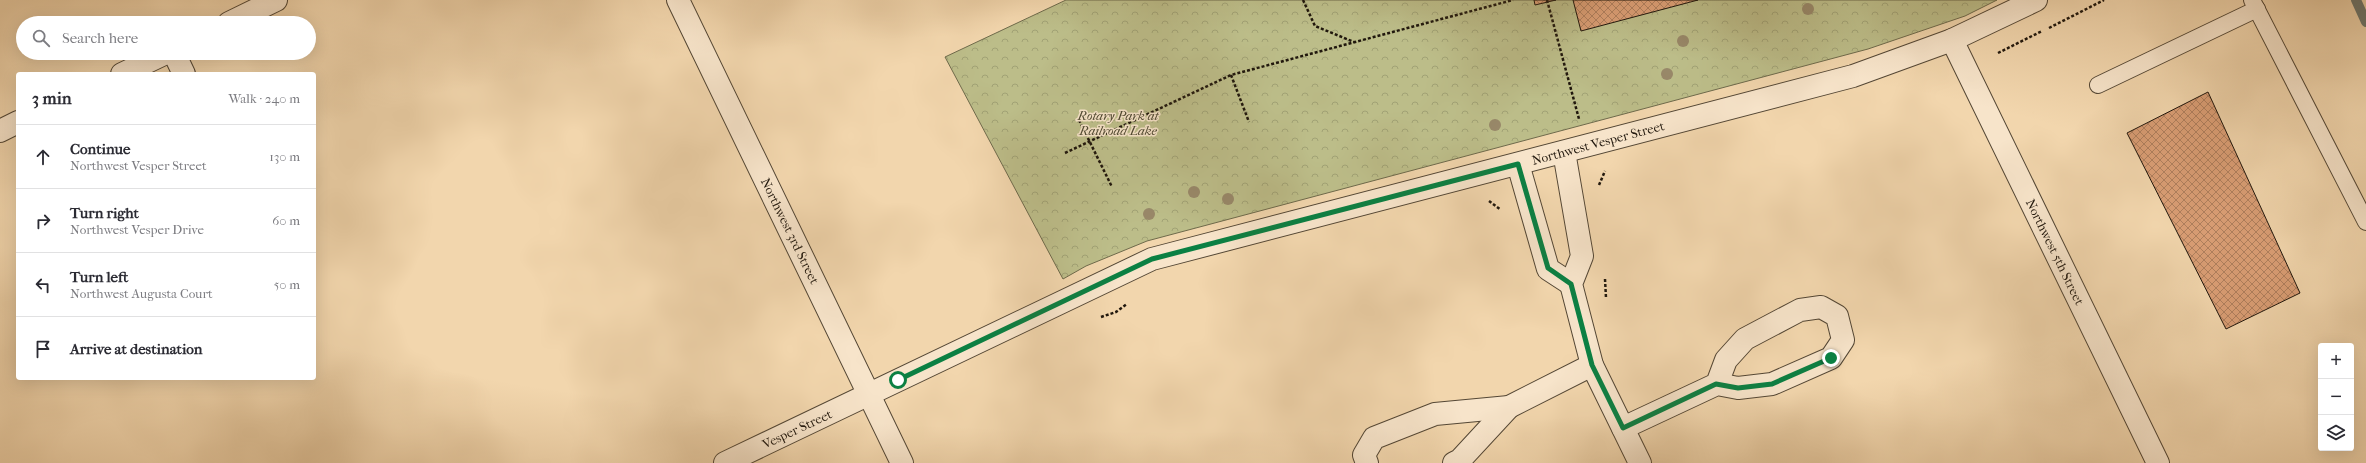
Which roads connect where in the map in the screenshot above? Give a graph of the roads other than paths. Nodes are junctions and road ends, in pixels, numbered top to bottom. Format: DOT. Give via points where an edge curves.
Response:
graph roads {
  1 [pos="276,0"];
  2 [pos="678,0"];
  3 [pos="2036,0"];
  4 [pos="2255,5"];
  5 [pos="243,16"];
  6 [pos="1952,40"];
  7 [pos="151,60"];
  8 [pos="177,60"];
  9 [pos="126,72"];
  10 [pos="183,72"];
  11 [pos="2098,85"];
  12 [pos="16,123"];
  13 [pos="0,131"];
  14 [pos="1564,152"];
  15 [pos="1518,164"];
  16 [pos="2366,222"];
  17 [pos="1571,284"];
  18 [pos="1592,365"];
  19 [pos="1716,384"];
  20 [pos="870,395"];
  21 [pos="1509,407"];
  22 [pos="1623,428"];
  23 [pos="725,463"];
  24 [pos="902,463"];
  25 [pos="1367,463"];
  26 [pos="1454,463"];
  27 [pos="1640,463"];
  28 [pos="2158,463"];
  1 -- 5 [label="street"];
  2 -- 20 [label="street, Northwest 3rd Street"];
  3 -- 6 [label="street, Northwest Vesper Street"];
  4 -- 11 [label="lane"];
  4 -- 16 [label="lane"];
  6 -- 14 [label="street, Northwest Vesper Street" via="1854,76"];
  6 -- 28 [label="street, Northwest 5th Street"];
  7 -- 9 [label="street"];
  8 -- 10 [label="street"];
  12 -- 13 [label="street"];
  14 -- 15 [label="street, Northwest Vesper Street"];
  14 -- 17 [label="street" via="1582,256"];
  15 -- 17 [label="street" via="1548,268"];
  15 -- 20 [label="street, Northwest Vesper Street" via="1152,259"];
  17 -- 18 [label="street"];
  18 -- 21 [label="street"];
  18 -- 22 [label="street"];
  19 -- 19 [label="street" via="1726,360 1745,339 1800,310 1821,307 1837,316 1843,340 1831,358 1772,384 1738,388"];
  19 -- 22 [label="street"];
  20 -- 23 [label="street, Vesper Street"];
  20 -- 24 [label="street, Northwest 3rd Street"];
  21 -- 25 [label="street" via="1435,414 1374,438 1364,455"];
  21 -- 26 [label="street" via="1460,460"];
  22 -- 27 [label="street"];
}
